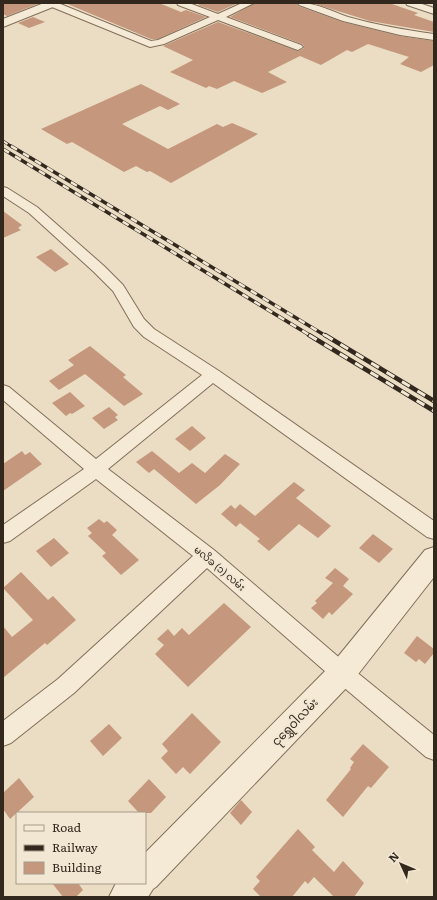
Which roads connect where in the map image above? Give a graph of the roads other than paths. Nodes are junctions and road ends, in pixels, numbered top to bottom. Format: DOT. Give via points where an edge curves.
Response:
graph roads {
  1 [pos="52,3"];
  2 [pos="180,3"];
  3 [pos="250,3"];
  4 [pos="302,3"];
  5 [pos="410,3"];
  6 [pos="434,11"];
  7 [pos="217,17"];
  8 [pos="3,23"];
  9 [pos="434,37"];
  10 [pos="298,47"];
  11 [pos="3,191"];
  12 [pos="213,375"];
  13 [pos="3,392"];
  14 [pos="96,469"];
  15 [pos="434,531"];
  16 [pos="3,535"];
  17 [pos="207,556"];
  18 [pos="434,558"];
  19 [pos="342,673"];
  20 [pos="3,735"];
  21 [pos="434,749"];
  22 [pos="146,875"];
  23 [pos="137,884"];
  24 [pos="125,897"];
  1 -- 7 [label="street" via="150,44 161,42"];
  1 -- 8 [label="street"];
  2 -- 7 [label="street"];
  3 -- 7 [label="street"];
  4 -- 9 [label="street" via="346,19"];
  5 -- 6 [label="street"];
  7 -- 10 [label="street"];
  11 -- 12 [label="street" via="33,210 99,269 118,288 139,323 149,333"];
  12 -- 14 [label="street"];
  12 -- 15 [label="street"];
  13 -- 14 [label="street, မလိခ (၁) လမ်း"];
  14 -- 16 [label="street"];
  14 -- 17 [label="street, မလိခ (၁) လမ်း"];
  17 -- 19 [label="street, မလိခ (၁) လမ်း"];
  17 -- 20 [label="street" via="66,686"];
  18 -- 19 [label="street, ငုရွှေဝါလမ်း"];
  19 -- 21 [label="street, မလိခ (၁) လမ်း"];
  19 -- 22 [label="street, ငုရွှေဝါလမ်း"];
  23 -- 24 [label="street"];
}
